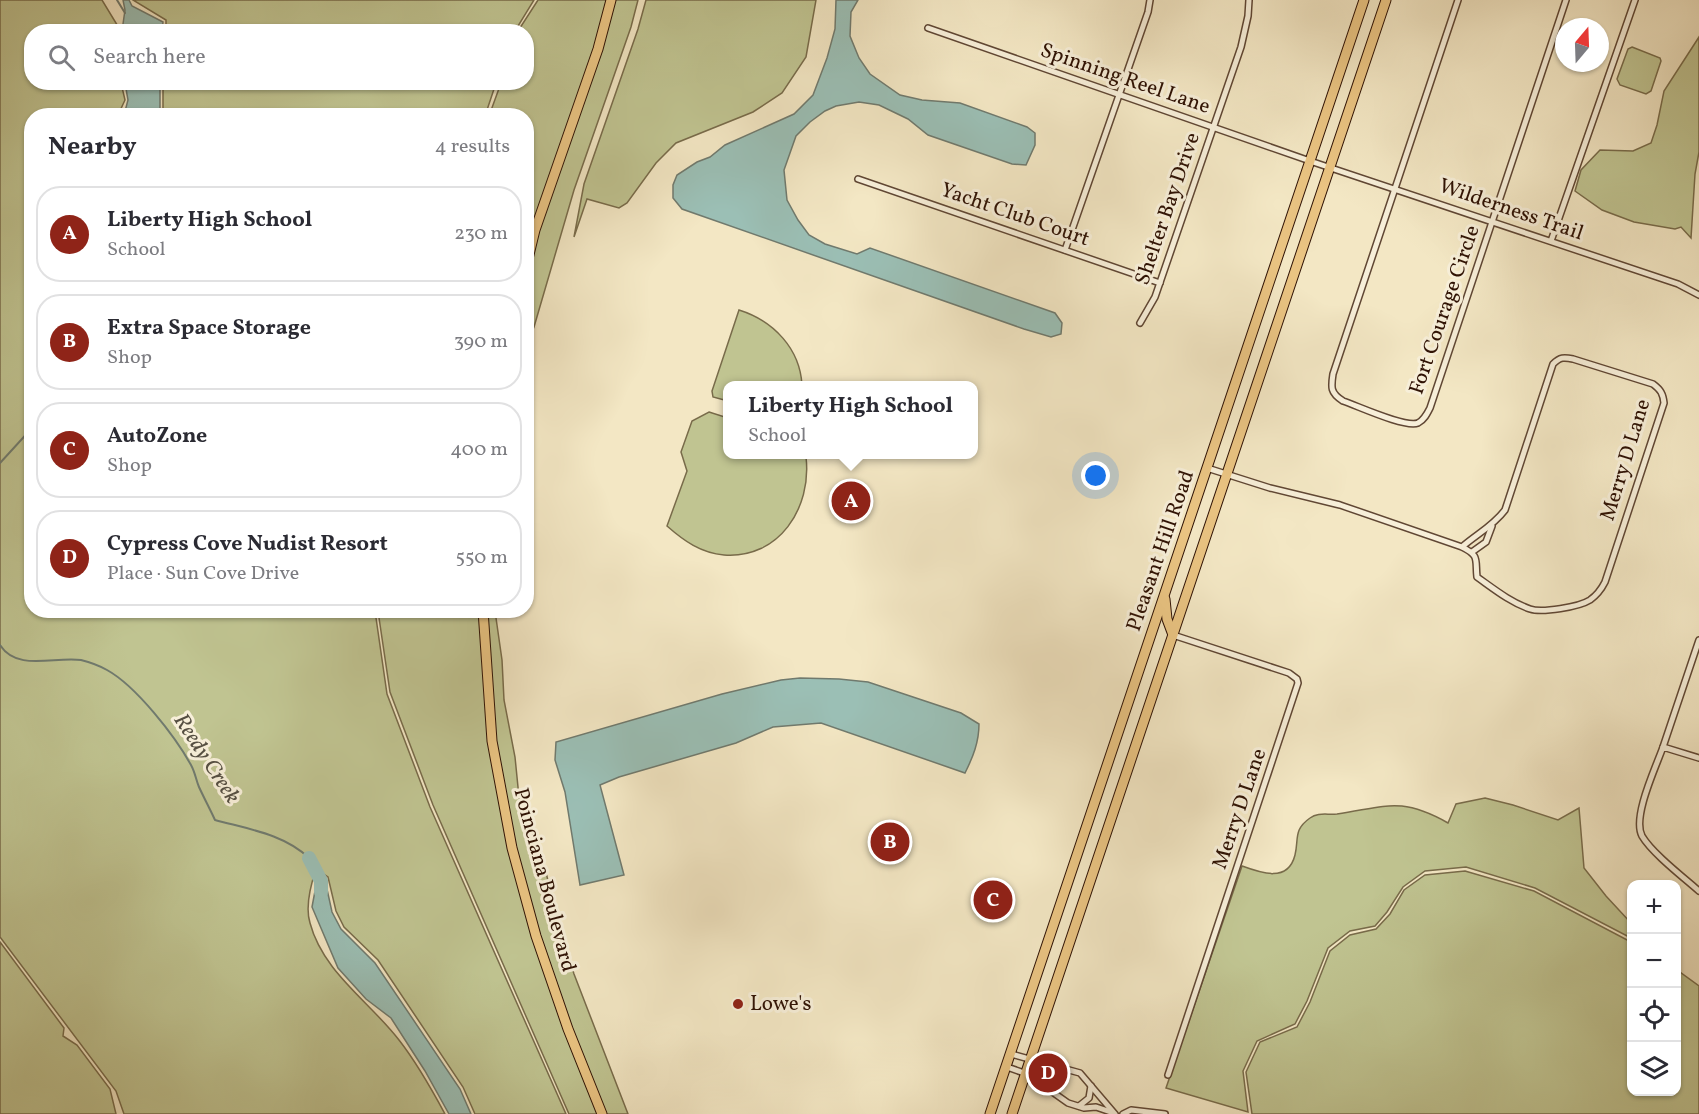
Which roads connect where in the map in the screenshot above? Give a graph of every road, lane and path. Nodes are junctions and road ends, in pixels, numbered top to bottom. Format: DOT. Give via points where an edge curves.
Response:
graph roads {
  1 [pos="612,0"];
  2 [pos="1150,0"];
  3 [pos="1249,0"];
  4 [pos="1364,0"];
  5 [pos="1386,0"];
  6 [pos="1458,0"];
  7 [pos="1566,0"];
  8 [pos="1635,0"];
  9 [pos="928,28"];
  10 [pos="1119,94"];
  11 [pos="1214,127"];
  12 [pos="1310,161"];
  13 [pos="1330,166"];
  14 [pos="858,179"];
  15 [pos="1395,189"];
  16 [pos="1492,221"];
  17 [pos="534,234"];
  18 [pos="1551,241"];
  19 [pos="1065,250"];
  20 [pos="1160,283"];
  21 [pos="1699,295"];
  22 [pos="1140,323"];
  23 [pos="1208,468"];
  24 [pos="1227,474"];
  25 [pos="1492,526"];
  26 [pos="1462,547"];
  27 [pos="1473,552"];
  28 [pos="1165,594"];
  29 [pos="484,618"];
  30 [pos="1173,635"];
  31 [pos="1699,640"];
  32 [pos="1664,747"];
  33 [pos="1699,758"];
  34 [pos="1699,891"];
  35 [pos="1011,1054"];
  36 [pos="1032,1058"];
  37 [pos="1007,1067"];
  38 [pos="1027,1074"];
  39 [pos="1168,1075"];
  40 [pos="1091,1086"];
  41 [pos="1079,1107"];
  42 [pos="602,1114"];
  43 [pos="990,1114"];
  44 [pos="1012,1114"];
  45 [pos="1115,1114"];
  46 [pos="1124,1114"];
  47 [pos="1165,1114"];
  1 -- 17 [label="main road"];
  2 -- 10 [label="street"];
  3 -- 11 [label="street, Shelter Bay Drive" via="1241,47"];
  4 -- 12 [label="main road, Pleasant Hill Road"];
  5 -- 13 [label="main road, Pleasant Hill Road"];
  6 -- 15 [label="street"];
  7 -- 16 [label="street"];
  8 -- 18 [label="street"];
  9 -- 10 [label="street, Spinning Reel Lane"];
  10 -- 11 [label="street, Spinning Reel Lane"];
  10 -- 19 [label="street"];
  11 -- 12 [label="street, Spinning Reel Lane"];
  11 -- 20 [label="street, Shelter Bay Drive"];
  12 -- 13 [label="street, Wilderness Trail"];
  12 -- 23 [label="main road, Pleasant Hill Road"];
  13 -- 15 [label="street, Wilderness Trail"];
  13 -- 24 [label="main road, Pleasant Hill Road"];
  14 -- 19 [label="street, Yacht Club Court"];
  15 -- 16 [label="street, Wilderness Trail"];
  15 -- 16 [label="street, Fort Courage Circle" via="1331,387 1334,396 1343,401 1405,423 1416,424 1430,408"];
  16 -- 18 [label="street, Wilderness Trail"];
  18 -- 21 [label="street, Wilderness Trail" via="1678,284"];
  19 -- 20 [label="street, Yacht Club Court"];
  20 -- 22 [label="street, Shelter Bay Drive"];
  23 -- 24 [label="street"];
  23 -- 28 [label="main road, Pleasant Hill Road"];
  24 -- 26 [label="street" via="1340,505"];
  24 -- 30 [label="main road, Pleasant Hill Road"];
  25 -- 26 [label="street, Merry D Lane"];
  25 -- 27 [label="street, Merry D Lane" via="1486,542"];
  25 -- 27 [label="street, Merry D Lane" via="1505,510 1553,364 1558,359 1573,359 1653,384 1664,395 1605,582 1588,602 1533,610 1477,577"];
  26 -- 27 [label="street"];
  28 -- 30 [label="main road"];
  28 -- 35 [label="main road, Pleasant Hill Road"];
  29 -- 42 [label="main road, Poinciana Boulevard" via="492,741 512,848 568,1029"];
  30 -- 36 [label="main road, Pleasant Hill Road"];
  30 -- 39 [label="street, Merry D Lane" via="1289,673 1297,679 1298,688"];
  31 -- 32 [label="street"];
  32 -- 33 [label="street"];
  32 -- 34 [label="street" via="1641,811 1641,835"];
  35 -- 36 [label="street"];
  35 -- 37 [label="main road, Pleasant Hill Road"];
  36 -- 38 [label="main road, Pleasant Hill Road"];
  36 -- 40 [label="street" via="1080,1072"];
  37 -- 38 [label="street"];
  37 -- 43 [label="main road, Pleasant Hill Road"];
  38 -- 41 [label="street" via="1058,1098"];
  38 -- 44 [label="main road, Pleasant Hill Road"];
  40 -- 41 [label="street" via="1089,1098"];
  40 -- 45 [label="street"];
  41 -- 45 [label="street" via="1096,1107"];
  46 -- 47 [label="street" via="1131,1110"];
}
